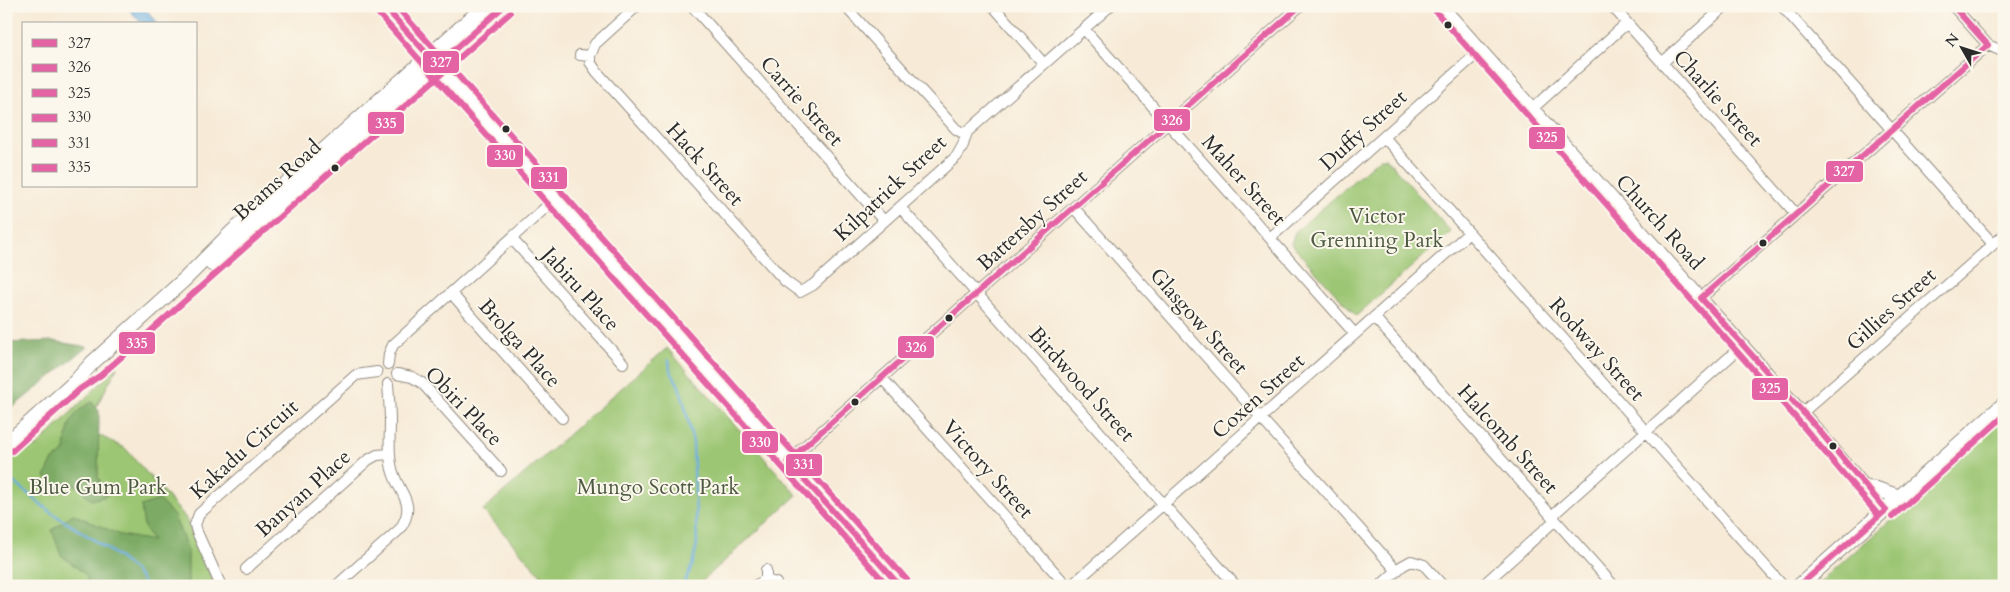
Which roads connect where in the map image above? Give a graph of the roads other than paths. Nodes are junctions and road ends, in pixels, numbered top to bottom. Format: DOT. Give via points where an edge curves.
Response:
graph roads {
  1 [pos="384,6"];
  2 [pos="485,6"];
  3 [pos="504,6"];
  4 [pos="637,6"];
  5 [pos="692,6"];
  6 [pos="845,6"];
  7 [pos="994,6"];
  8 [pos="1110,6"];
  9 [pos="1300,6"];
  10 [pos="1443,6"];
  11 [pos="1612,6"];
  12 [pos="1725,6"];
  13 [pos="1782,6"];
  14 [pos="1954,6"];
  15 [pos="1627,23"];
  16 [pos="1084,29"];
  17 [pos="1988,44"];
  18 [pos="1481,50"];
  19 [pos="2004,52"];
  20 [pos="433,60"];
  21 [pos="1662,63"];
  22 [pos="1044,64"];
  23 [pos="1533,108"];
  24 [pos="1168,123"];
  25 [pos="1891,130"];
  26 [pos="967,132"];
  27 [pos="1384,137"];
  28 [pos="554,199"];
  29 [pos="900,207"];
  30 [pos="1074,208"];
  31 [pos="1796,214"];
  32 [pos="884,221"];
  33 [pos="1469,233"];
  34 [pos="2004,235"];
  35 [pos="1270,238"];
  36 [pos="512,239"];
  37 [pos="1993,244"];
  38 [pos="800,292"];
  39 [pos="451,293"];
  40 [pos="976,294"];
  41 [pos="1701,298"];
  42 [pos="1374,316"];
  43 [pos="1355,334"];
  44 [pos="1743,345"];
  45 [pos="623,363"];
  46 [pos="388,364"];
  47 [pos="377,372"];
  48 [pos="397,374"];
  49 [pos="882,378"];
  50 [pos="388,384"];
  51 [pos="2004,404"];
  52 [pos="1803,412"];
  53 [pos="562,418"];
  54 [pos="1261,418"];
  55 [pos="1646,432"];
  56 [pos="6,444"];
  57 [pos="388,454"];
  58 [pos="788,461"];
  59 [pos="501,471"];
  60 [pos="1867,488"];
  61 [pos="1900,497"];
  62 [pos="1163,504"];
  63 [pos="1886,510"];
  64 [pos="1554,518"];
  65 [pos="246,569"];
  66 [pos="1397,570"];
  67 [pos="770,578"];
  68 [pos="221,586"];
  69 [pos="336,586"];
  70 [pos="754,586"];
  71 [pos="900,586"];
  72 [pos="1067,586"];
  73 [pos="1071,586"];
  74 [pos="1236,586"];
  75 [pos="1380,586"];
  76 [pos="1442,586"];
  77 [pos="1482,586"];
  78 [pos="1614,586"];
  79 [pos="1783,586"];
  80 [pos="1799,586"];
  1 -- 20 [label="main road"];
  2 -- 20 [label="main road, Beams Road"];
  3 -- 20 [label="main road, Beams Road"];
  4 -- 38 [label="street, Hack Street" via="585,56 785,281"];
  5 -- 32 [label="street, Carrie Street"];
  6 -- 26 [label="street" via="956,130"];
  7 -- 22 [label="street"];
  8 -- 16 [label="street, Kilpatrick Street"];
  9 -- 24 [label="street, Battersby Street"];
  10 -- 18 [label="street, Church Road"];
  11 -- 15 [label="street, Charlie Street"];
  12 -- 21 [label="street"];
  13 -- 25 [label="street"];
  14 -- 17 [label="street"];
  15 -- 21 [label="street, Charlie Street"];
  15 -- 23 [label="street"];
  16 -- 22 [label="street, Kilpatrick Street"];
  16 -- 24 [label="street, Maher Street"];
  17 -- 19 [label="street"];
  17 -- 25 [label="street"];
  18 -- 23 [label="street, Church Road"];
  18 -- 27 [label="street, Duffy Street"];
  20 -- 28 [label="main road"];
  20 -- 56 [label="main road, Beams Road" via="232,232"];
  21 -- 31 [label="street, Charlie Street"];
  22 -- 26 [label="street, Kilpatrick Street"];
  23 -- 41 [label="street, Church Road"];
  24 -- 30 [label="street, Battersby Street"];
  24 -- 35 [label="street, Maher Street"];
  25 -- 31 [label="street"];
  25 -- 37 [label="street"];
  26 -- 29 [label="street, Kilpatrick Street" via="957,156"];
  27 -- 33 [label="street, Rodway Street"];
  27 -- 35 [label="street, Duffy Street"];
  28 -- 36 [label="street"];
  28 -- 58 [label="main road"];
  29 -- 32 [label="street, Kilpatrick Street"];
  29 -- 40 [label="street, Birdwood Street"];
  30 -- 40 [label="street, Battersby Street"];
  30 -- 54 [label="street, Glasgow Street"];
  31 -- 41 [label="street"];
  32 -- 38 [label="street, Kilpatrick Street" via="813,285"];
  33 -- 42 [label="street, Coxen Street"];
  33 -- 55 [label="street, Rodway Street"];
  34 -- 37 [label="street, Gillies Street"];
  35 -- 43 [label="street, Maher Street"];
  36 -- 39 [label="street"];
  36 -- 45 [label="street, Jabiru Place"];
  37 -- 52 [label="street, Gillies Street"];
  39 -- 46 [label="street" via="393,345"];
  39 -- 53 [label="street, Brolga Place"];
  40 -- 49 [label="street, Battersby Street"];
  40 -- 62 [label="street, Birdwood Street"];
  41 -- 44 [label="street, Church Road"];
  42 -- 43 [label="street, Coxen Street"];
  42 -- 64 [label="street, Halcomb Street"];
  43 -- 54 [label="street, Coxen Street"];
  44 -- 52 [label="street, Church Road"];
  44 -- 55 [label="street"];
  46 -- 47 [label="street"];
  46 -- 48 [label="street" via="395,368"];
  47 -- 50 [label="street" via="380,381"];
  47 -- 68 [label="street, Kakadu Circuit" via="356,375 199,514 195,525 197,532"];
  48 -- 50 [label="street"];
  48 -- 59 [label="street, Obiri Place" via="422,383"];
  49 -- 58 [label="street, Battersby Street"];
  49 -- 72 [label="street, Victory Street"];
  50 -- 57 [label="street"];
  51 -- 61 [label="main road"];
  52 -- 60 [label="street, Church Road"];
  54 -- 62 [label="street, Coxen Street"];
  54 -- 66 [label="street, Glasgow Street"];
  55 -- 64 [label="street"];
  55 -- 79 [label="street, Rodway Street"];
  57 -- 65 [label="street, Banyan Place" via="368,460"];
  57 -- 69 [label="street" via="392,471 407,502 406,521"];
  58 -- 71 [label="main road"];
  60 -- 61 [label="main road"];
  60 -- 63 [label="street, Church Road"];
  61 -- 63 [label="main road"];
  62 -- 73 [label="street, Coxen Street"];
  62 -- 74 [label="street, Birdwood Street"];
  63 -- 80 [label="main road"];
  64 -- 77 [label="street"];
  64 -- 78 [label="street, Halcomb Street"];
  66 -- 75 [label="street"];
  66 -- 76 [label="street" via="1411,561 1417,562"];
  67 -- 70 [label="street"];
}
